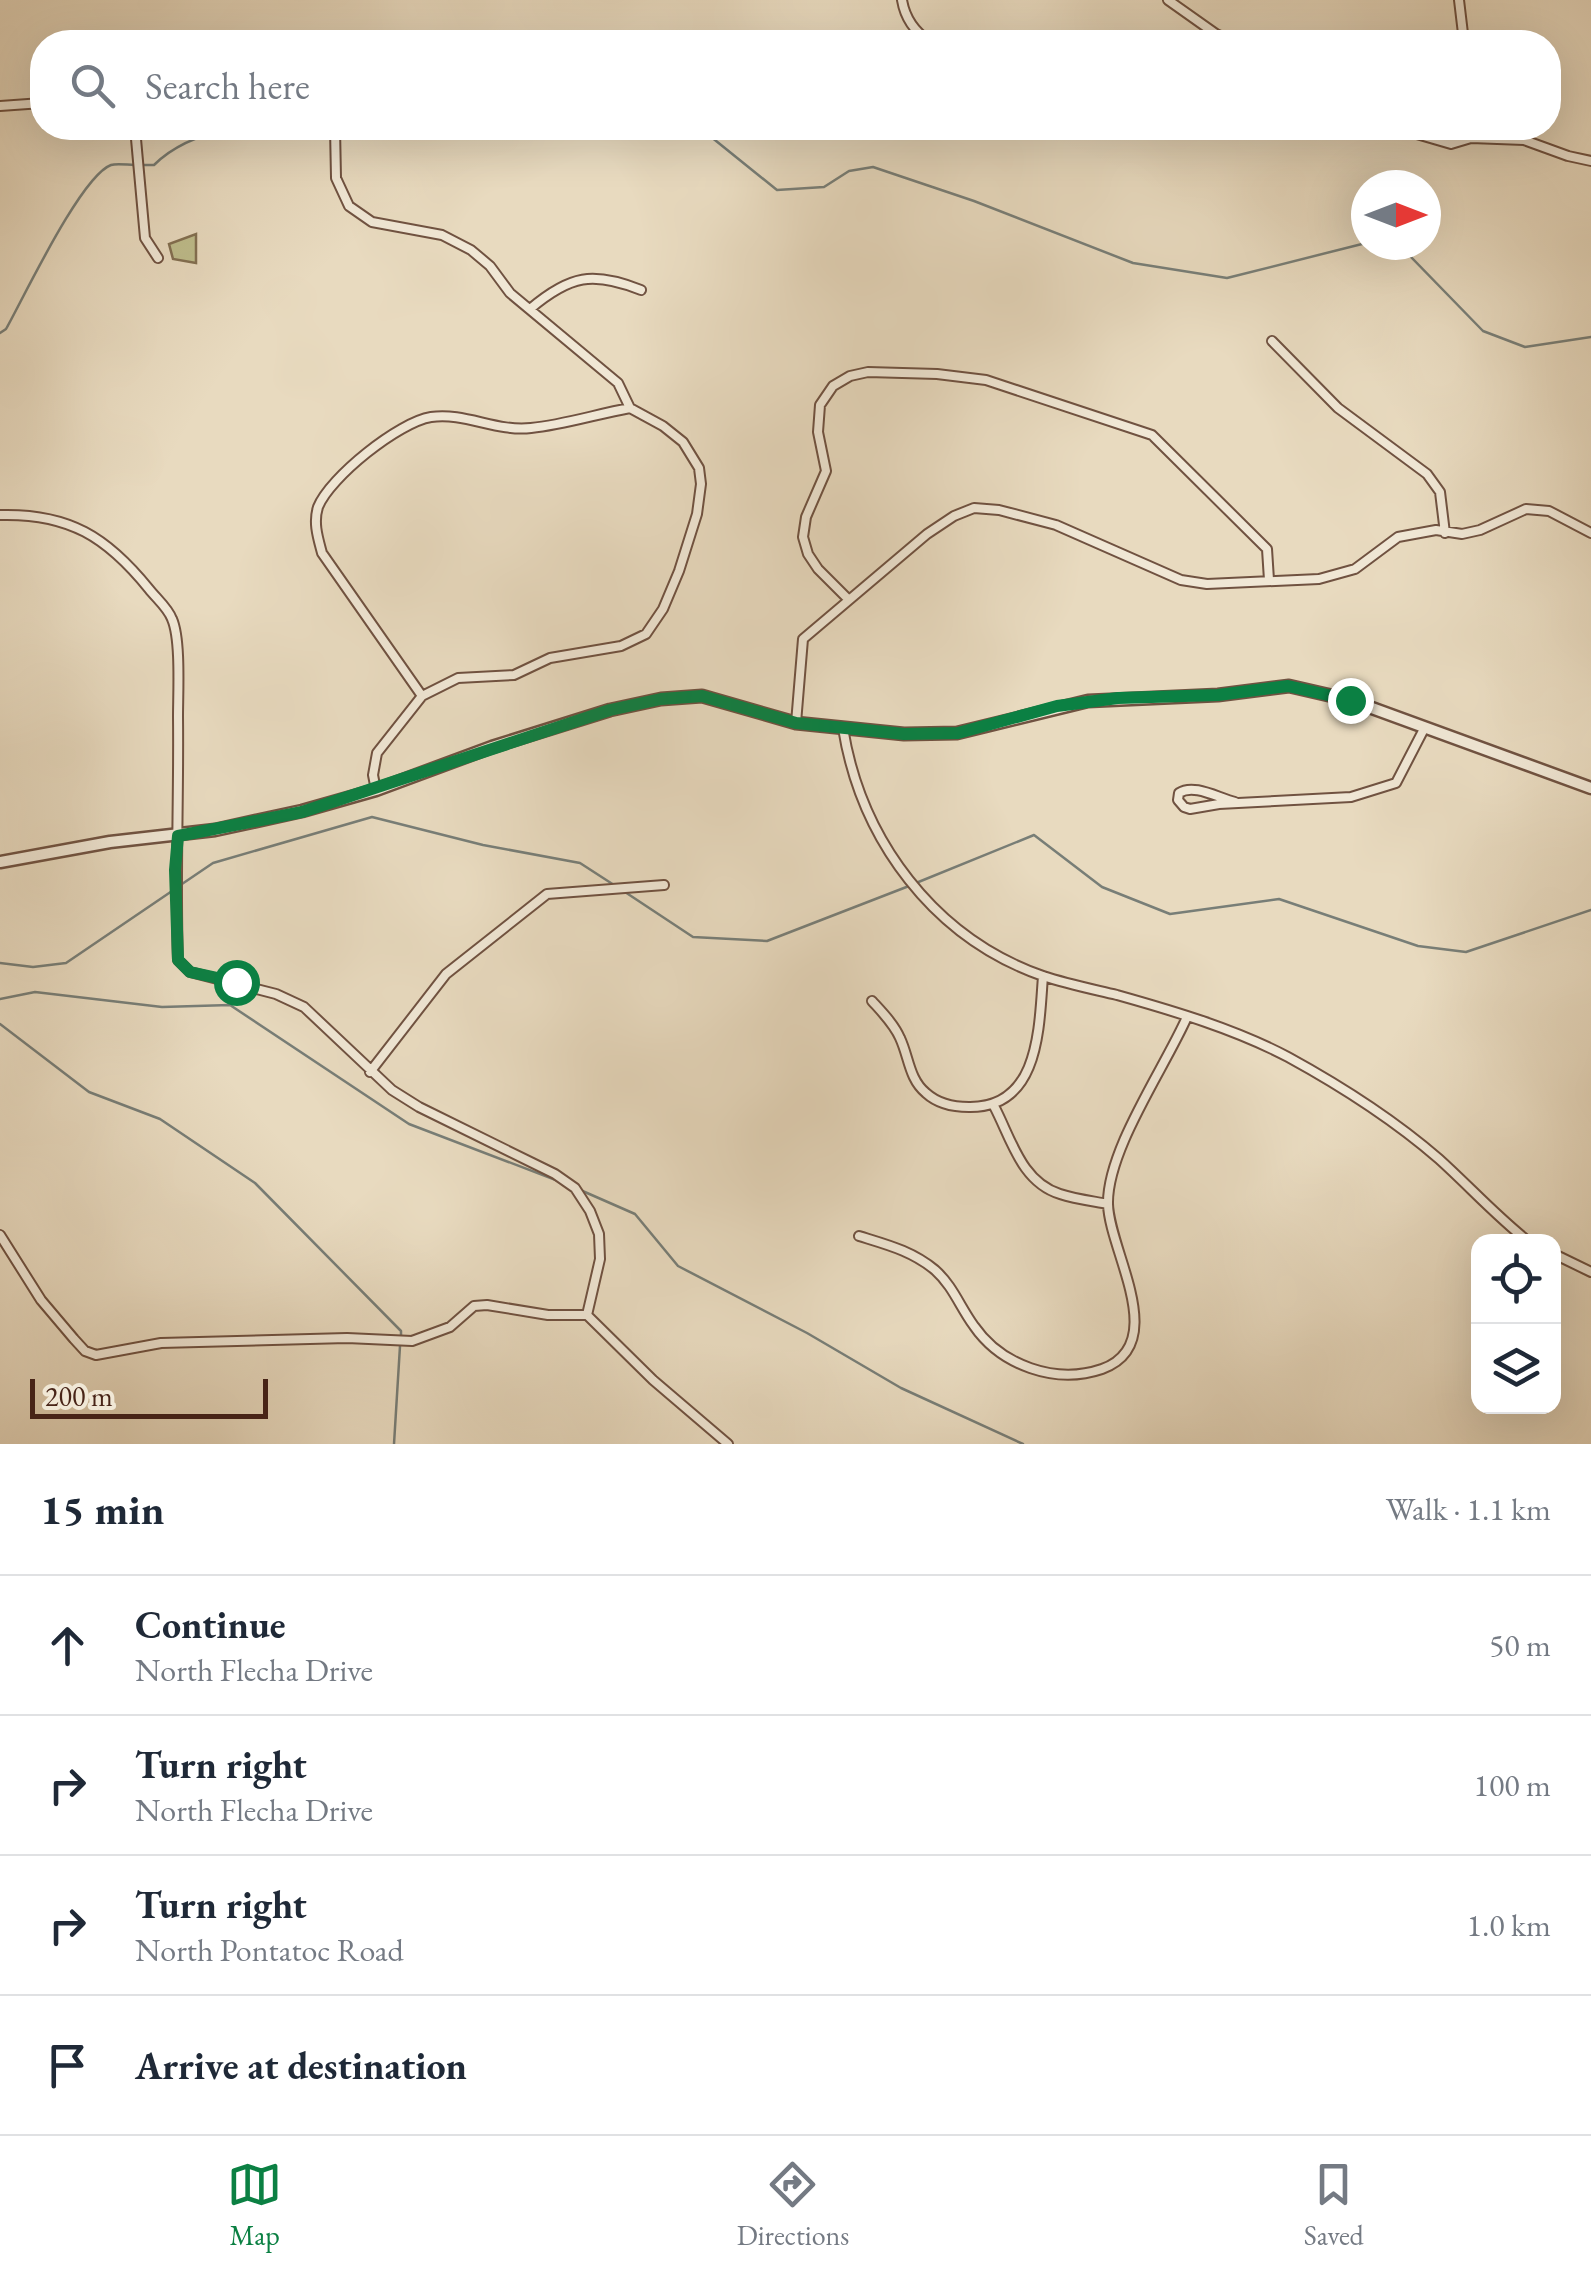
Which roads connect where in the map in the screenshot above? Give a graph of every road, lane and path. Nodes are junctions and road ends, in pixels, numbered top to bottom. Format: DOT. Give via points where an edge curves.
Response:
graph roads {
  1 [pos="902,0"];
  2 [pos="1168,0"];
  3 [pos="1460,0"];
  4 [pos="916,30"];
  5 [pos="1214,30"];
  6 [pos="1463,30"];
  7 [pos="30,104"];
  8 [pos="0,106"];
  9 [pos="136,140"];
  10 [pos="334,140"];
  11 [pos="1438,140"];
  12 [pos="1465,140"];
  13 [pos="1524,140"];
  14 [pos="1591,160"];
  15 [pos="158,258"];
  16 [pos="641,290"];
  17 [pos="530,309"];
  18 [pos="1272,341"];
  19 [pos="630,408"];
  20 [pos="0,515"];
  21 [pos="1445,533"];
  22 [pos="1591,533"];
  23 [pos="1269,580"];
  24 [pos="848,599"];
  25 [pos="422,696"];
  26 [pos="796,723"];
  27 [pos="1425,726"];
  28 [pos="844,728"];
  29 [pos="1591,788"];
  30 [pos="376,790"];
  31 [pos="1235,802"];
  32 [pos="178,836"];
  33 [pos="0,862"];
  34 [pos="664,885"];
  35 [pos="1042,976"];
  36 [pos="872,1001"];
  37 [pos="1187,1016"];
  38 [pos="370,1072"];
  39 [pos="994,1106"];
  40 [pos="1108,1204"];
  41 [pos="1519,1234"];
  42 [pos="0,1235"];
  43 [pos="859,1236"];
  44 [pos="1561,1257"];
  45 [pos="1591,1272"];
  46 [pos="587,1315"];
  47 [pos="728,1444"];
  1 -- 4 [label="street"];
  2 -- 5 [label="street"];
  3 -- 6 [label="street"];
  7 -- 8 [label="street"];
  9 -- 15 [label="street" via="145,238"];
  10 -- 17 [label="street" via="336,178 349,206 372,222 442,235 472,250"];
  11 -- 12 [label="street"];
  13 -- 14 [label="street"];
  16 -- 17 [label="street" via="611,278 580,279"];
  17 -- 19 [label="street" via="618,384"];
  18 -- 21 [label="street" via="1338,408 1427,474 1440,492"];
  19 -- 25 [label="street" via="683,442 699,468 697,514 680,572 646,634 621,646 550,658 514,676 458,678"];
  19 -- 25 [label="street" via="531,428 454,416 407,423 370,449 324,498 316,529 322,553"];
  20 -- 32 [label="street" via="56,520 104,541 173,619"];
  21 -- 22 [label="street" via="1480,530 1540,508"];
  21 -- 23 [label="street" via="1398,537 1355,569 1319,580"];
  23 -- 24 [label="street" via="1181,580 1056,524 974,508 927,534"];
  23 -- 24 [label="street" via="1267,549 1152,435 986,380 868,372 833,386 820,405 826,471 804,537 818,569"];
  24 -- 26 [label="street" via="803,638"];
  25 -- 30 [label="street" via="377,753"];
  26 -- 28 [label="street"];
  26 -- 30 [label="street" via="711,697 661,699 610,710"];
  27 -- 28 [label="street" via="1288,686 1088,701 958,733"];
  27 -- 29 [label="street"];
  27 -- 31 [label="street" via="1396,783 1351,797"];
  28 -- 35 [label="street" via="861,796 908,882 966,934"];
  30 -- 32 [label="street"];
  31 -- 31 [label="street" via="1194,789 1178,793 1190,809"];
  32 -- 33 [label="street"];
  32 -- 38 [label="street" via="178,960 190,972 304,1008"];
  34 -- 38 [label="street" via="548,894 446,974"];
  35 -- 37 [label="street"];
  35 -- 39 [label="street" via="1035,1054 1026,1076"];
  36 -- 39 [label="street" via="899,1034 910,1071 926,1093 956,1108"];
  37 -- 40 [label="street" via="1123,1142"];
  37 -- 41 [label="street" via="1286,1056 1362,1100 1439,1159"];
  38 -- 46 [label="street" via="419,1107 575,1188 599,1234"];
  39 -- 40 [label="street" via="1025,1170 1040,1184"];
  40 -- 43 [label="street" via="1134,1301 1134,1331 1115,1361 1084,1373 1021,1366 992,1347 935,1270 906,1250"];
  42 -- 46 [label="street" via="41,1300 96,1355 149,1344 412,1341 450,1327 474,1306"];
  44 -- 45 [label="street"];
  46 -- 47 [label="street"];
}
